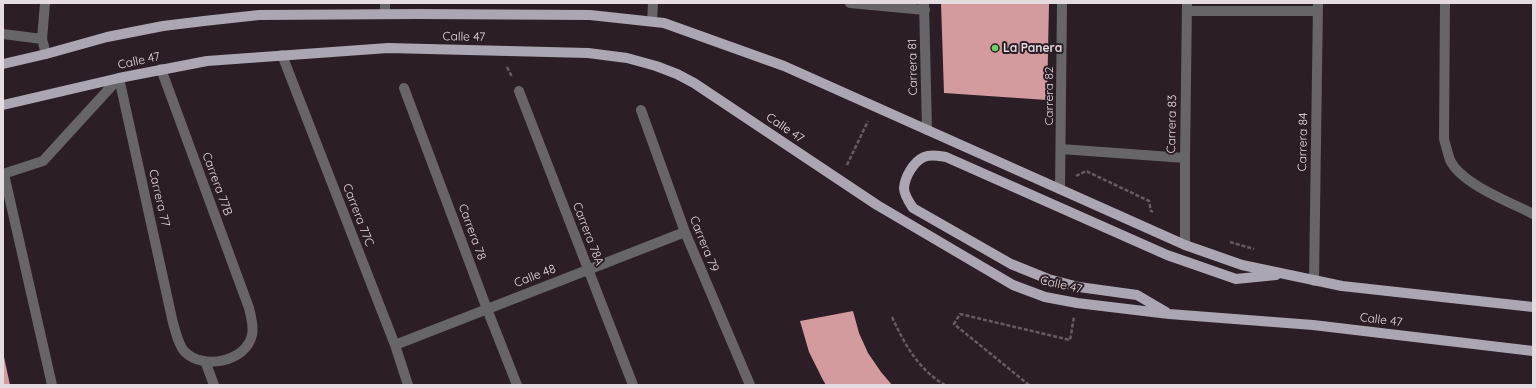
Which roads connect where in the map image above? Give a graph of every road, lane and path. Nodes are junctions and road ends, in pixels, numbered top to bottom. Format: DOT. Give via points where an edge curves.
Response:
graph roads {
  1 [pos="45,3"];
  2 [pos="385,3"];
  3 [pos="653,3"];
  4 [pos="850,3"];
  5 [pos="1062,3"];
  6 [pos="1445,3"];
  7 [pos="924,7"];
  8 [pos="1187,7"];
  9 [pos="1318,7"];
  10 [pos="386,14"];
  11 [pos="652,21"];
  12 [pos="3,34"];
  13 [pos="42,39"];
  14 [pos="499,51"];
  15 [pos="46,54"];
  16 [pos="282,55"];
  17 [pos="3,64"];
  18 [pos="161,69"];
  19 [pos="119,78"];
  20 [pos="404,88"];
  21 [pos="519,91"];
  22 [pos="3,105"];
  23 [pos="875,106"];
  24 [pos="641,110"];
  25 [pos="927,130"];
  26 [pos="1061,149"];
  27 [pos="1184,158"];
  28 [pos="1061,172"];
  29 [pos="3,174"];
  30 [pos="839,180"];
  31 [pos="1060,189"];
  32 [pos="1158,214"];
  33 [pos="1533,214"];
  34 [pos="685,232"];
  35 [pos="1227,241"];
  36 [pos="1185,245"];
  37 [pos="1256,250"];
  38 [pos="588,270"];
  39 [pos="1285,274"];
  40 [pos="1314,281"];
  41 [pos="1077,303"];
  42 [pos="1533,307"];
  43 [pos="487,309"];
  44 [pos="1169,314"];
  45 [pos="892,317"];
  46 [pos="395,345"];
  47 [pos="1533,351"];
  48 [pos="205,361"];
  49 [pos="52,385"];
  50 [pos="214,385"];
  51 [pos="408,385"];
  52 [pos="517,385"];
  53 [pos="633,385"];
  54 [pos="750,385"];
  55 [pos="945,385"];
  56 [pos="1029,385"];
  1 -- 13 [label="street"];
  2 -- 10 [label="street"];
  3 -- 11 [label="street"];
  4 -- 7 [label="street"];
  5 -- 26 [label="street, Carrera 82"];
  6 -- 33 [label="street" via="1444,139 1450,161 1472,184"];
  7 -- 25 [label="street, Carrera 81"];
  8 -- 9 [label="street"];
  8 -- 27 [label="street, Carrera 83"];
  9 -- 40 [label="street, Carrera 84"];
  10 -- 11 [label="main road, Calle 47" via="590,15"];
  10 -- 15 [label="main road, Calle 47" via="259,16 204,21 163,26"];
  11 -- 23 [label="main road, Calle 47" via="784,66"];
  12 -- 13 [label="street"];
  13 -- 15 [label="street"];
  14 -- 16 [label="main road, Calle 47" via="388,48"];
  14 -- 21 [label="path"];
  14 -- 30 [label="main road, Calle 47" via="588,53 627,58 670,71 694,83"];
  15 -- 17 [label="main road, Calle 47"];
  16 -- 18 [label="main road, Calle 47" via="207,61"];
  16 -- 46 [label="street, Carrera 77C"];
  18 -- 19 [label="main road, Calle 47"];
  18 -- 48 [label="street, Carrera 77B" via="250,308 253,323 252,336 242,351 228,359"];
  19 -- 22 [label="main road, Calle 47"];
  19 -- 29 [label="street" via="43,161"];
  19 -- 48 [label="street, Carrera 77" via="174,323 184,351"];
  20 -- 43 [label="street, Carrera 78"];
  21 -- 38 [label="street, Carrera 78A"];
  23 -- 25 [label="main road, Calle 47"];
  23 -- 30 [label="path"];
  24 -- 34 [label="street, Carrera 79"];
  25 -- 31 [label="main road, Calle 47"];
  26 -- 27 [label="street"];
  26 -- 28 [label="street, Carrera 82"];
  27 -- 36 [label="street, Carrera 83"];
  28 -- 31 [label="street, Carrera 82"];
  28 -- 32 [label="path" via="1073,177 1086,171 1149,201 1151,211"];
  29 -- 49 [label="street"];
  30 -- 41 [label="main road, Calle 47" via="1012,285 1045,297"];
  31 -- 36 [label="main road, Calle 47"];
  34 -- 38 [label="street, Calle 48"];
  34 -- 54 [label="street, Carrera 79"];
  35 -- 37 [label="path"];
  36 -- 39 [label="main road, Calle 47" via="1242,265"];
  38 -- 43 [label="street, Calle 48"];
  38 -- 53 [label="street, Carrera 78A"];
  39 -- 40 [label="main road, Calle 47"];
  39 -- 44 [label="main road" via="1236,279 1167,255 946,157 924,157 916,162 910,171 904,189 913,208 1011,264 1048,279 1079,287 1137,295"];
  40 -- 42 [label="main road, Calle 47"];
  41 -- 44 [label="main road, Calle 47"];
  41 -- 56 [label="path" via="1070,340 960,314 954,324"];
  43 -- 46 [label="street, Calle 48"];
  43 -- 52 [label="street, Carrera 78"];
  44 -- 47 [label="main road, Calle 47" via="1314,325"];
  45 -- 55 [label="path" via="915,359 928,373"];
  46 -- 51 [label="street, Carrera 77C"];
  48 -- 50 [label="street"];
}
